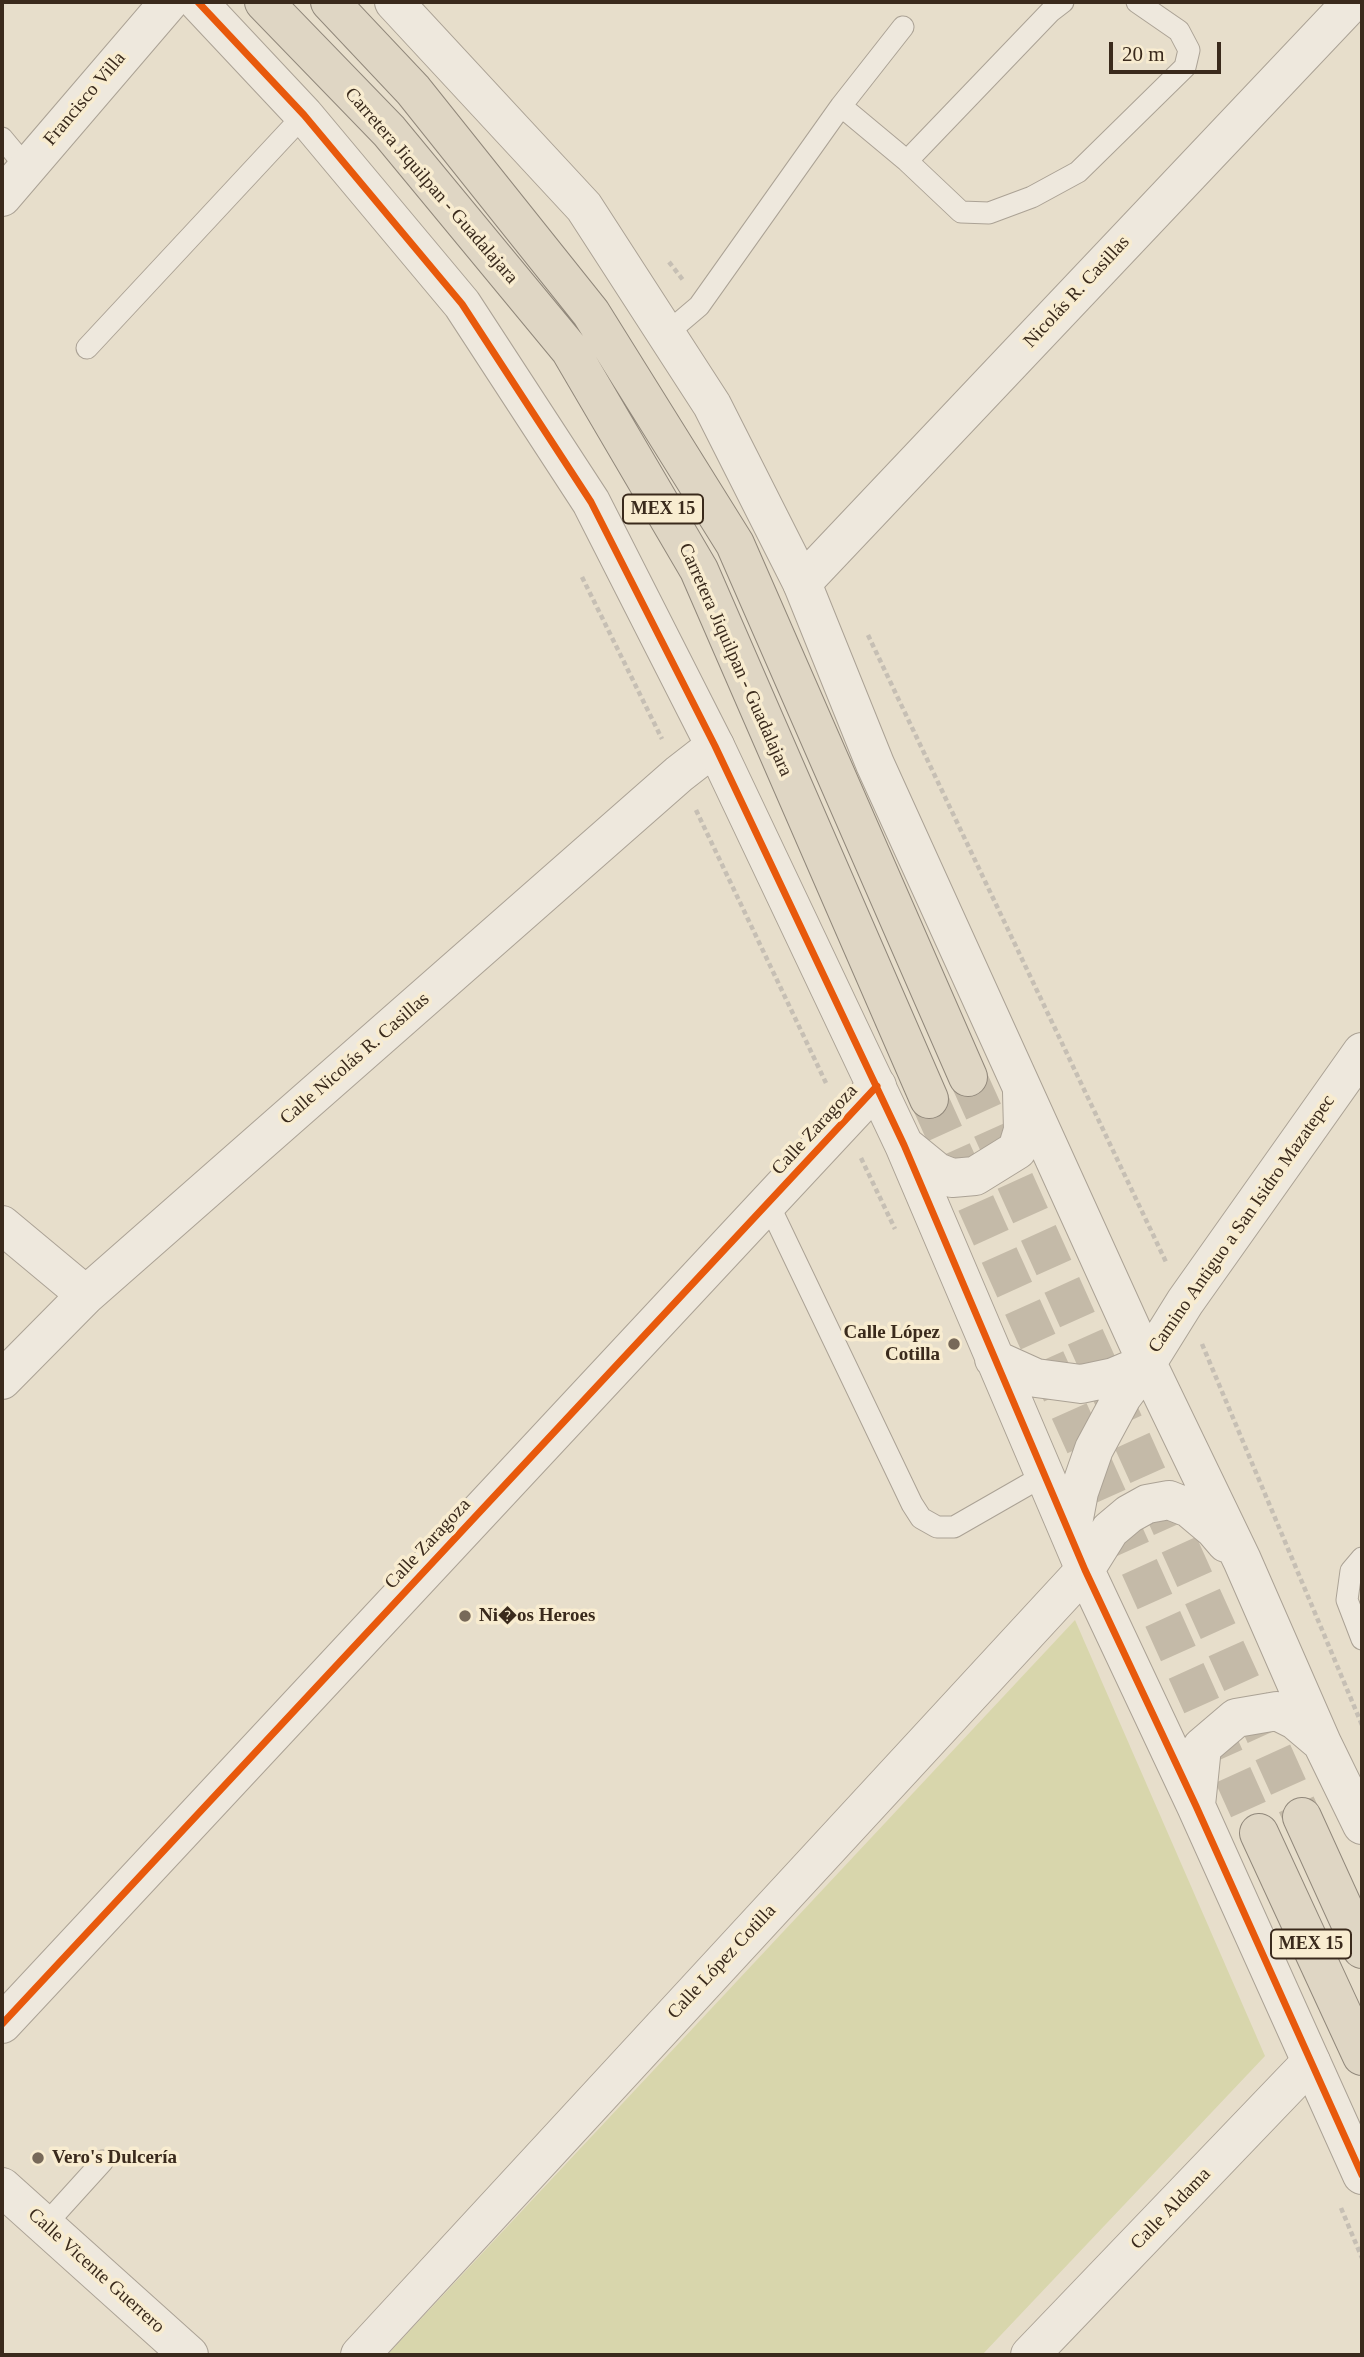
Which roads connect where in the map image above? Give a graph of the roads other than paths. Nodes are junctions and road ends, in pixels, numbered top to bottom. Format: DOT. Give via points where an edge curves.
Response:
graph roads {
  1 [pos="169,2"];
  2 [pos="198,2"];
  3 [pos="264,2"];
  4 [pos="330,2"];
  5 [pos="394,2"];
  6 [pos="1063,2"];
  7 [pos="1137,2"];
  8 [pos="1352,2"];
  9 [pos="903,27"];
  10 [pos="841,106"];
  11 [pos="303,115"];
  12 [pos="2,138"];
  13 [pos="907,161"];
  14 [pos="27,168"];
  15 [pos="2,197"];
  16 [pos="666,334"];
  17 [pos="87,348"];
  18 [pos="802,583"];
  19 [pos="715,746"];
  20 [pos="1362,1052"];
  21 [pos="968,1077"];
  22 [pos="877,1087"];
  23 [pos="1022,1088"];
  24 [pos="929,1099"];
  25 [pos="904,1145"];
  26 [pos="768,1203"];
  27 [pos="2,1225"];
  28 [pos="86,1295"];
  29 [pos="994,1359"];
  30 [pos="1147,1363"];
  31 [pos="2,1380"];
  32 [pos="1043,1476"];
  33 [pos="1071,1534"];
  34 [pos="1362,1558"];
  35 [pos="1242,1560"];
  36 [pos="1085,1570"];
  37 [pos="1362,1639"];
  38 [pos="1322,1743"];
  39 [pos="1196,1806"];
  40 [pos="1303,1817"];
  41 [pos="1362,1825"];
  42 [pos="1259,1833"];
  43 [pos="1362,1949"];
  44 [pos="2,2024"];
  45 [pos="1362,2056"];
  46 [pos="1311,2062"];
  47 [pos="103,2161"];
  48 [pos="1362,2175"];
  49 [pos="2,2187"];
  50 [pos="45,2225"];
  51 [pos="189,2355"];
  52 [pos="360,2355"];
  53 [pos="1030,2355"];
  1 -- 14 [label="street, Francisco Villa"];
  2 -- 11 [label="street"];
  3 -- 24 [label="highway, Carretera Jiquilpan - Guadalajara / MEX 15" via="389,131 570,350 699,570"];
  4 -- 21 [label="highway, Carretera Jiquilpan - Guadalajara / MEX 15" via="412,90 591,313 735,544"];
  5 -- 16 [label="street" via="584,206"];
  6 -- 13 [label="lane"];
  7 -- 13 [label="lane" via="1179,31 1189,50 1185,67 1078,172 989,213 961,212"];
  8 -- 18 [label="street, Nicolás R. Casillas"];
  9 -- 10 [label="lane"];
  10 -- 13 [label="lane"];
  10 -- 16 [label="lane" via="699,306"];
  11 -- 17 [label="lane"];
  11 -- 19 [label="street" via="462,304 591,502"];
  12 -- 14 [label="lane"];
  14 -- 15 [label="street, Francisco Villa"];
  16 -- 18 [label="street" via="712,405"];
  18 -- 23 [label="street" via="875,764"];
  19 -- 22 [label="street"];
  19 -- 28 [label="street, Calle Nicolás R. Casillas"];
  20 -- 30 [label="street, Camino Antiguo a San Isidro Mazatepec"];
  22 -- 25 [label="street"];
  22 -- 26 [label="street, Calle Zaragoza"];
  23 -- 25 [label="street" via="1023,1130 1017,1150 975,1176 952,1178 937,1172"];
  23 -- 30 [label="street"];
  25 -- 29 [label="street"];
  26 -- 32 [label="lane" via="921,1518 937,1527 954,1527"];
  26 -- 44 [label="street, Calle Zaragoza"];
  27 -- 28 [label="street"];
  28 -- 31 [label="street, Calle Nicolás R. Casillas"];
  29 -- 30 [label="street" via="1036,1378 1081,1384"];
  29 -- 32 [label="street"];
  30 -- 33 [label="street, Camino Antiguo a San Isidro Mazatepec" via="1094,1449"];
  30 -- 35 [label="street"];
  32 -- 33 [label="street"];
  33 -- 36 [label="street"];
  34 -- 37 [label="lane" via="1352,1571 1347,1600"];
  35 -- 36 [label="street, Calle López Cotilla" via="1189,1508 1168,1500 1147,1504 1110,1530"];
  35 -- 38 [label="street"];
  36 -- 39 [label="street"];
  36 -- 52 [label="street, Calle López Cotilla"];
  38 -- 39 [label="street" via="1277,1711 1236,1718 1202,1748"];
  38 -- 41 [label="street"];
  39 -- 46 [label="street"];
  40 -- 43 [label="highway, MEX 15"];
  42 -- 45 [label="highway, MEX 15"];
  46 -- 48 [label="street"];
  46 -- 53 [label="street, Calle Aldama"];
  47 -- 50 [label="lane"];
  49 -- 50 [label="street, Calle Vicente Guerrero"];
  50 -- 51 [label="street, Calle Vicente Guerrero"];
}
